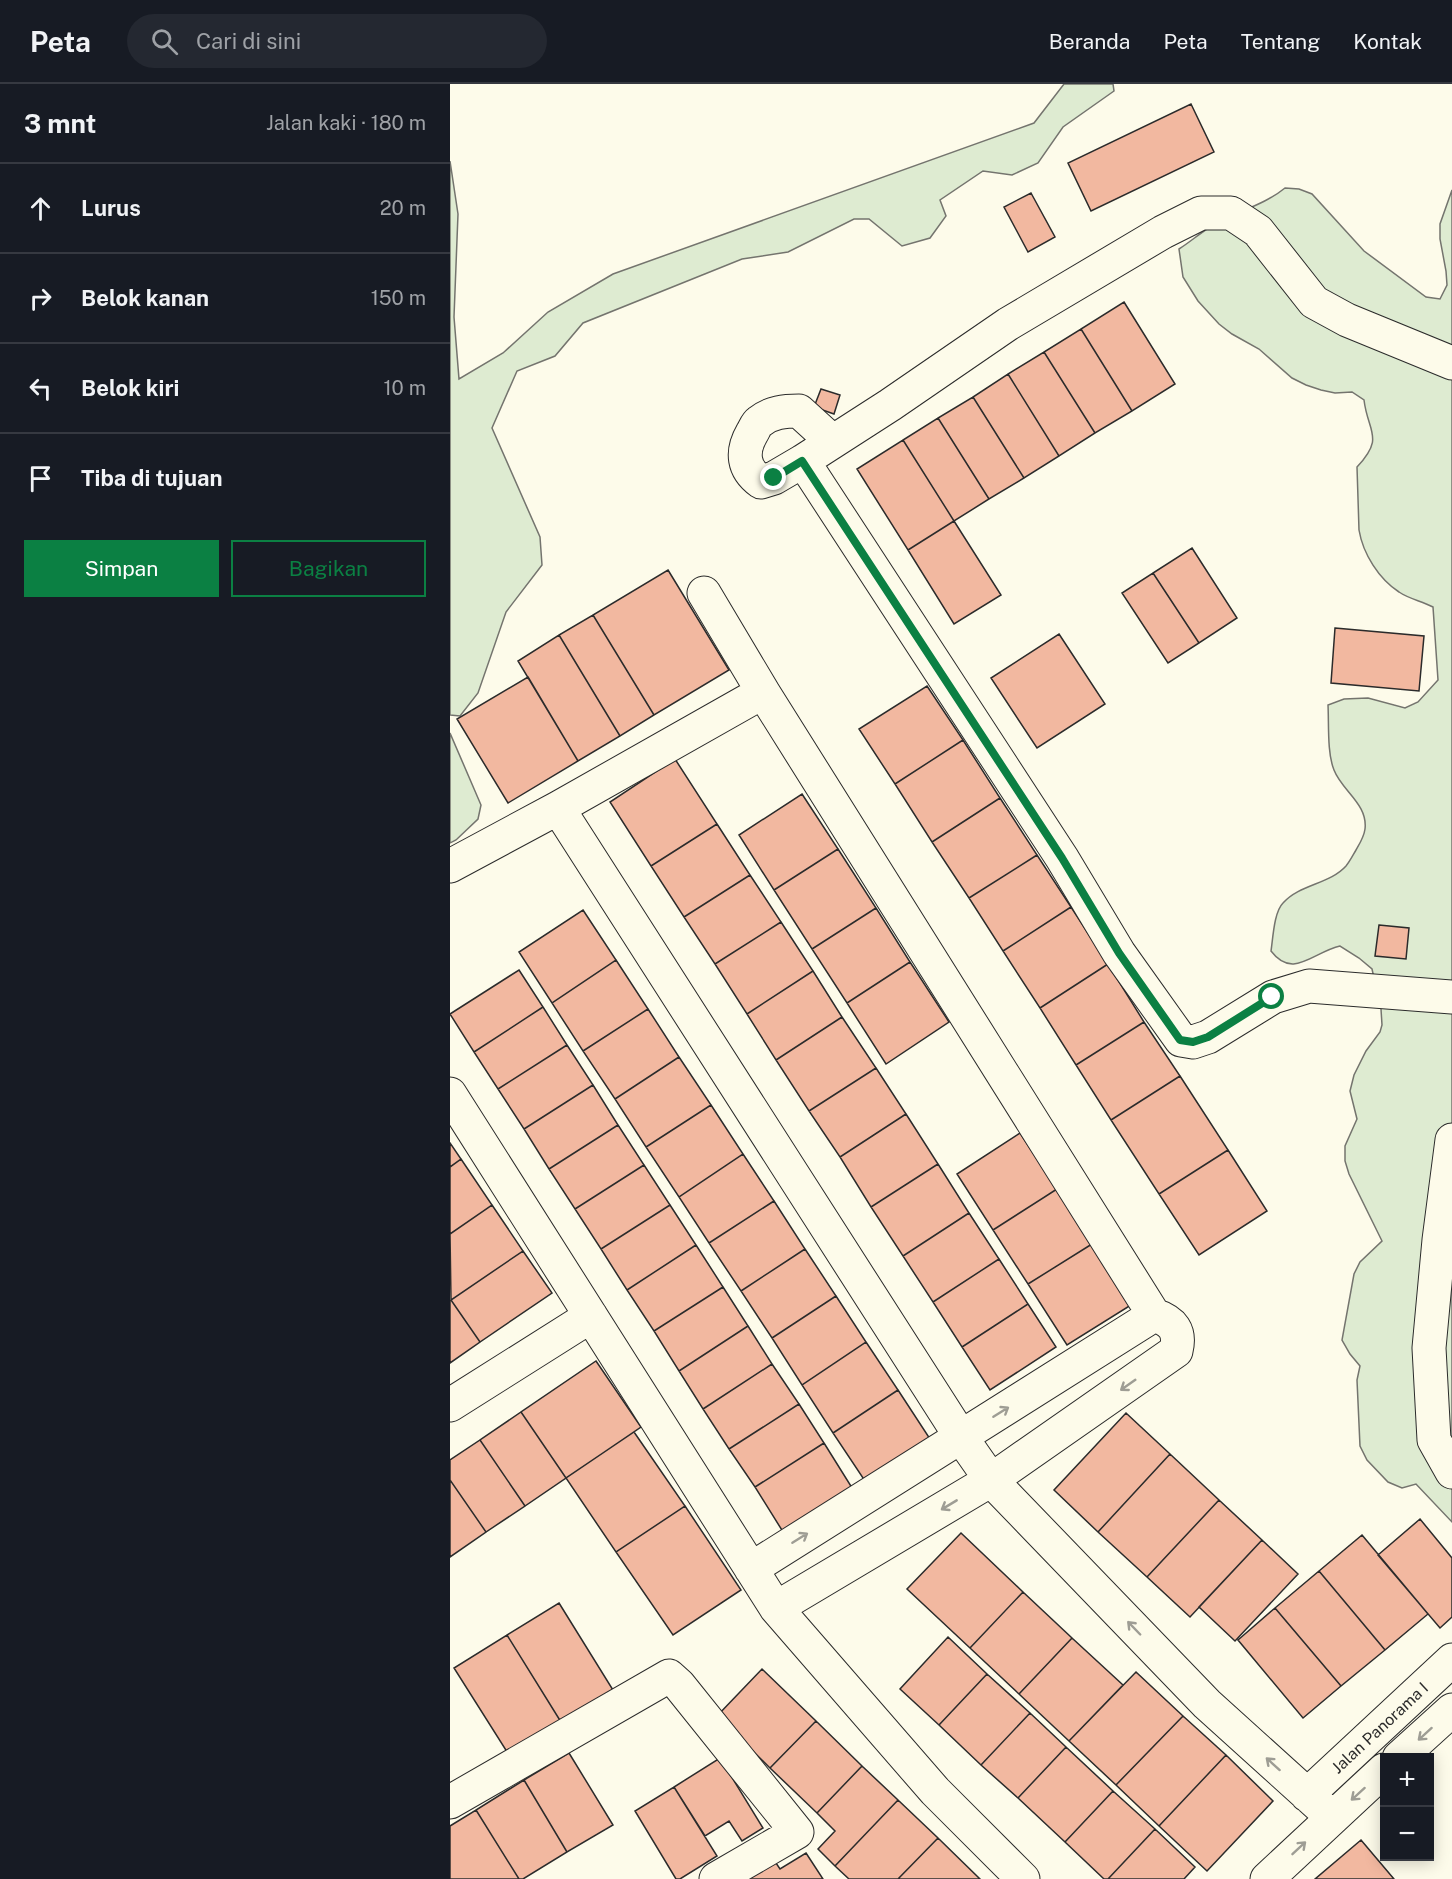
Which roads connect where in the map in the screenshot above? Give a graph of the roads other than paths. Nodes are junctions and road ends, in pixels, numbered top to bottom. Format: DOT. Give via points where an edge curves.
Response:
graph roads {
  1 [pos="1452,363"];
  2 [pos="832,441"];
  3 [pos="802,461"];
  4 [pos="704,593"];
  5 [pos="763,692"];
  6 [pos="558,808"];
  7 [pos="450,866"];
  8 [pos="1452,997"];
  9 [pos="450,1094"];
  10 [pos="1452,1140"];
  11 [pos="1154,1315"];
  12 [pos="591,1316"];
  13 [pos="450,1405"];
  14 [pos="962,1437"];
  15 [pos="1443,1439"];
  16 [pos="1452,1472"];
  17 [pos="991,1480"];
  18 [pos="751,1569"];
  19 [pos="776,1608"];
  20 [pos="1452,1660"];
  21 [pos="1452,1710"];
  22 [pos="1405,1753"];
  23 [pos="1380,1774"];
  24 [pos="1307,1796"];
  25 [pos="450,1802"];
  26 [pos="1332,1818"];
  27 [pos="716,1879"];
  28 [pos="1023,1879"];
  29 [pos="1267,1879"];
  1 -- 2 [label="street" via="1347,320 1314,302 1258,231 1232,213 1201,213 1008,324"];
  2 -- 3 [label="street"];
  2 -- 3 [label="street" via="800,411 780,412 758,422 746,443 746,464 761,482"];
  3 -- 8 [label="street" via="1062,858 1119,953 1180,1040 1193,1042 1208,1037 1272,997 1309,986"];
  4 -- 5 [label="street"];
  5 -- 6 [label="street"];
  5 -- 11 [label="street"];
  6 -- 7 [label="street"];
  6 -- 14 [label="street"];
  9 -- 12 [label="street"];
  10 -- 15 [label="street" via="1429,1348"];
  14 -- 11 [label="street, one-way"];
  11 -- 17 [label="street, one-way" via="1173,1325 1179,1340 1176,1351"];
  12 -- 13 [label="street"];
  12 -- 18 [label="street"];
  14 -- 17 [label="street"];
  18 -- 14 [label="street, one-way"];
  15 -- 16 [label="street"];
  17 -- 19 [label="street, one-way"];
  24 -- 17 [label="street, one-way" via="1207,1704"];
  18 -- 19 [label="street"];
  19 -- 28 [label="street" via="935,1791"];
  20 -- 24 [label="street, Jalan Panorama I"];
  21 -- 22 [label="street, one-way"];
  23 -- 26 [label="street, Jalan Panorama I, one-way"];
  24 -- 26 [label="street"];
  25 -- 27 [label="street" via="669,1676 797,1832"];
  29 -- 26 [label="street, Jalan Panorama I, one-way"];
}
